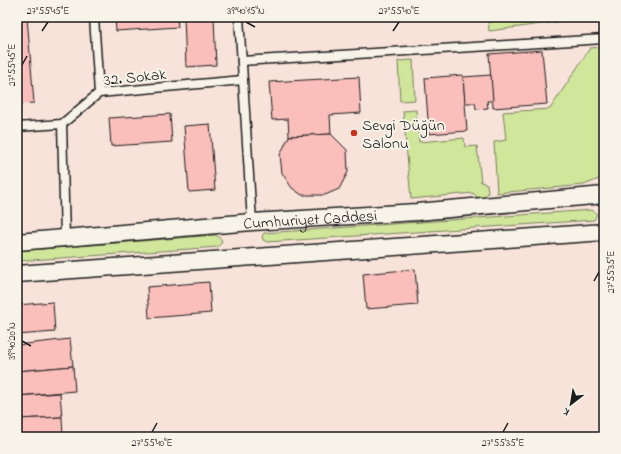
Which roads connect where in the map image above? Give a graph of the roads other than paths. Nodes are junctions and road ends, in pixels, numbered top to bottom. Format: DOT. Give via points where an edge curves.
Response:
graph roads {
  1 [pos="94,17"];
  2 [pos="239,17"];
  3 [pos="604,39"];
  4 [pos="242,61"];
  5 [pos="243,80"];
  6 [pos="99,93"];
  7 [pos="62,124"];
  8 [pos="17,128"];
  9 [pos="604,195"];
  10 [pos="252,222"];
  11 [pos="604,232"];
  12 [pos="65,238"];
  13 [pos="17,242"];
  14 [pos="17,274"];
  1 -- 6 [label="lane"];
  2 -- 4 [label="lane"];
  3 -- 4 [label="lane"];
  4 -- 5 [label="lane"];
  5 -- 6 [label="lane, 32. Sokak"];
  5 -- 10 [label="lane"];
  6 -- 7 [label="lane, 32. Sokak"];
  7 -- 8 [label="lane"];
  7 -- 12 [label="lane"];
  9 -- 10 [label="street, Cumhuriyet Caddesi" via="417,212"];
  10 -- 12 [label="street, Cumhuriyet Caddesi"];
  11 -- 14 [label="street"];
  12 -- 13 [label="street, Cumhuriyet Caddesi"];
}
